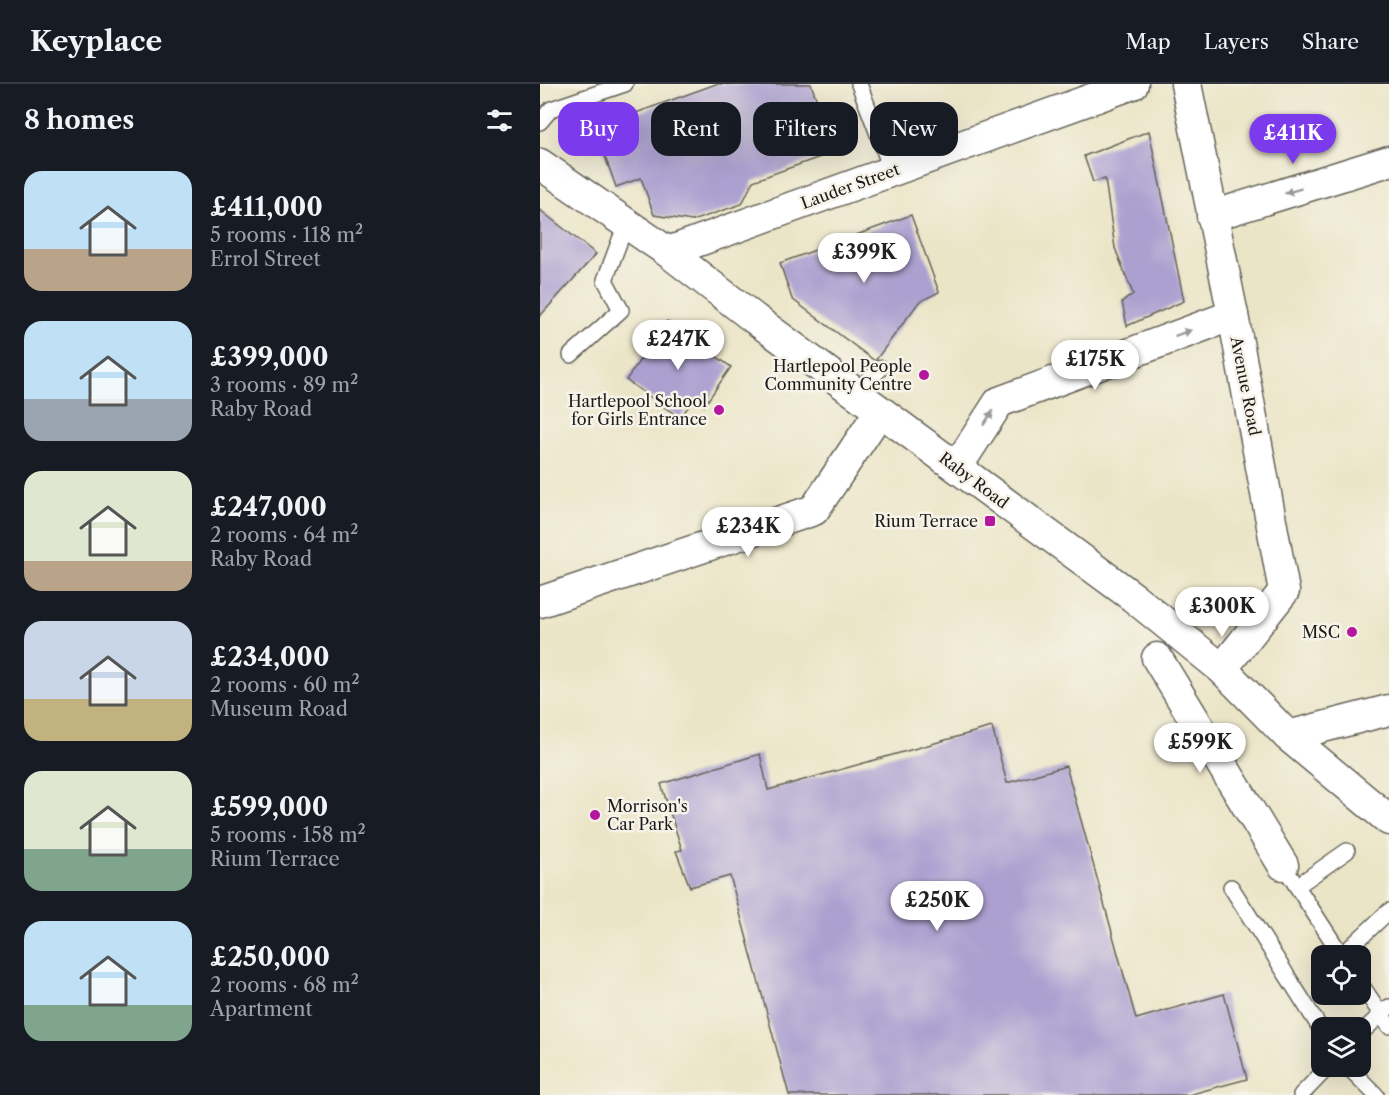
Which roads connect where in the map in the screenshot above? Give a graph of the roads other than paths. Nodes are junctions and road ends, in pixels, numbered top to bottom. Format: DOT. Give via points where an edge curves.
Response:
graph roads {
  1 [pos="625,84"];
  2 [pos="859,84"];
  3 [pos="1133,84"];
  4 [pos="1186,84"];
  5 [pos="540,122"];
  6 [pos="1389,161"];
  7 [pos="540,164"];
  8 [pos="892,171"];
  9 [pos="1212,216"];
  10 [pos="626,224"];
  11 [pos="668,252"];
  12 [pos="1233,315"];
  13 [pos="571,355"];
  14 [pos="881,368"];
  15 [pos="855,393"];
  16 [pos="880,411"];
  17 [pos="957,467"];
  18 [pos="540,602"];
  19 [pos="1157,658"];
  20 [pos="1222,669"];
  21 [pos="1389,710"];
  22 [pos="1288,736"];
  23 [pos="1389,820"];
  24 [pos="1347,851"];
  25 [pos="1290,875"];
  26 [pos="1231,887"];
  27 [pos="1389,911"];
  28 [pos="1336,945"];
  29 [pos="1353,945"];
  30 [pos="1371,997"];
  31 [pos="1386,1015"];
  32 [pos="1313,1017"];
  33 [pos="1371,1026"];
  34 [pos="1318,1077"];
  35 [pos="1358,1077"];
  36 [pos="1301,1095"];
  37 [pos="1376,1095"];
  1 -- 5 [label="lane" via="551,109"];
  2 -- 8 [label="lane"];
  3 -- 8 [label="street, Lauder Street"];
  4 -- 9 [label="street, Avenue Road"];
  6 -- 9 [label="street, one-way"];
  7 -- 10 [label="street, Raby Road"];
  8 -- 11 [label="street, Lauder Street"];
  9 -- 12 [label="street, Avenue Road"];
  10 -- 11 [label="street, Raby Road"];
  10 -- 13 [label="lane" via="605,280 621,310"];
  11 -- 15 [label="street, Raby Road"];
  17 -- 12 [label="street, one-way" via="999,402"];
  12 -- 20 [label="street, Avenue Road" via="1284,591"];
  14 -- 15 [label="lane"];
  15 -- 16 [label="street, Raby Road"];
  16 -- 17 [label="street, Raby Road"];
  16 -- 18 [label="street" via="814,510"];
  17 -- 20 [label="street, Raby Road" via="1133,597"];
  19 -- 25 [label="street"];
  20 -- 22 [label="street, Raby Road"];
  21 -- 22 [label="street"];
  22 -- 23 [label="street, Raby Road"];
  24 -- 25 [label="lane"];
  25 -- 28 [label="lane"];
  26 -- 32 [label="lane"];
  27 -- 29 [label="lane"];
  30 -- 31 [label="lane"];
  31 -- 33 [label="lane"];
  34 -- 36 [label="lane"];
  35 -- 37 [label="lane"];
}
